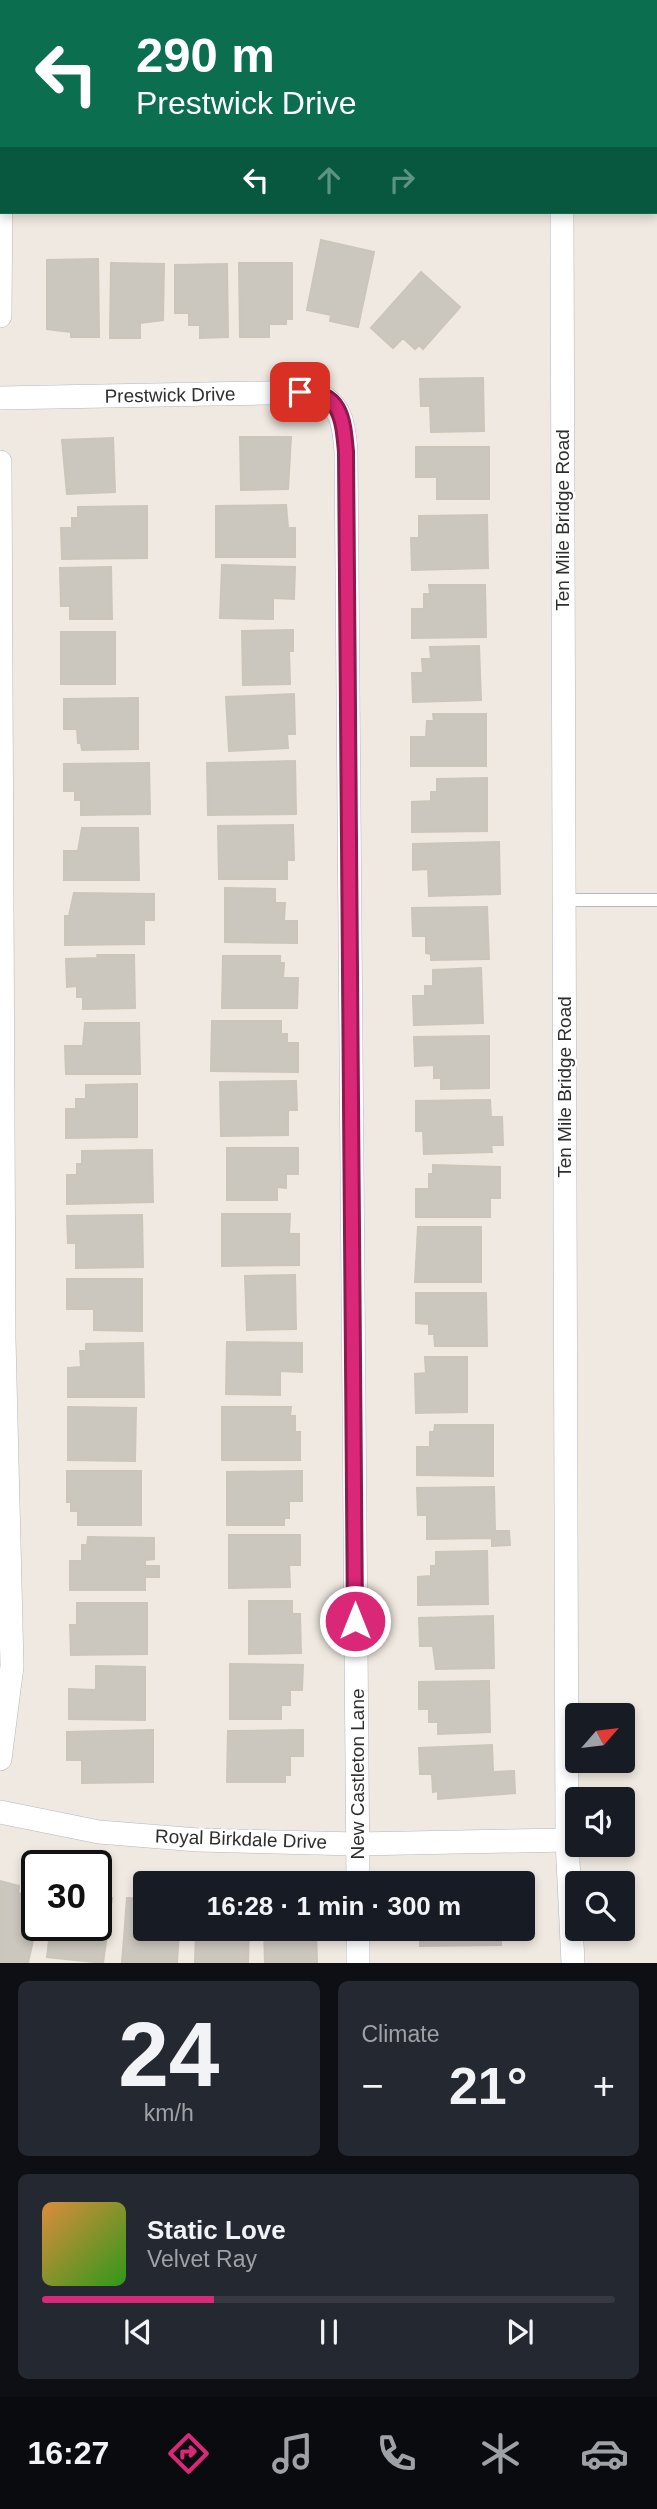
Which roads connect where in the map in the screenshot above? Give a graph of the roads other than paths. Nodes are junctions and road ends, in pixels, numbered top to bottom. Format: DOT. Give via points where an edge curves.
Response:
graph roads {
  1 [pos="1,214"];
  2 [pos="562,214"];
  3 [pos="0,316"];
  4 [pos="0,398"];
  5 [pos="336,406"];
  6 [pos="0,462"];
  7 [pos="564,900"];
  8 [pos="657,900"];
  9 [pos="2,976"];
  10 [pos="2,1338"];
  11 [pos="0,1759"];
  12 [pos="567,1787"];
  13 [pos="0,1812"];
  14 [pos="565,1840"];
  15 [pos="357,1843"];
  16 [pos="568,1857"];
  17 [pos="358,1871"];
  18 [pos="358,1941"];
  19 [pos="358,1963"];
  20 [pos="573,1963"];
  1 -- 3 [label="street"];
  2 -- 7 [label="street, Ten Mile Bridge Road"];
  4 -- 5 [label="street, Prestwick Drive" via="316,392"];
  5 -- 15 [label="street, New Castleton Lane" via="342,417 346,452"];
  6 -- 9 [label="street"];
  7 -- 8 [label="lane"];
  7 -- 12 [label="street, Ten Mile Bridge Road"];
  9 -- 10 [label="street"];
  10 -- 11 [label="street" via="12,1666"];
  13 -- 15 [label="street, Royal Birkdale Drive" via="99,1832 198,1840"];
  14 -- 15 [label="street, Royal Birkdale Drive"];
  15 -- 17 [label="street, New Castleton Lane"];
  16 -- 20 [label="street, Ten Mile Bridge Road"];
  18 -- 19 [label="street"];
}
